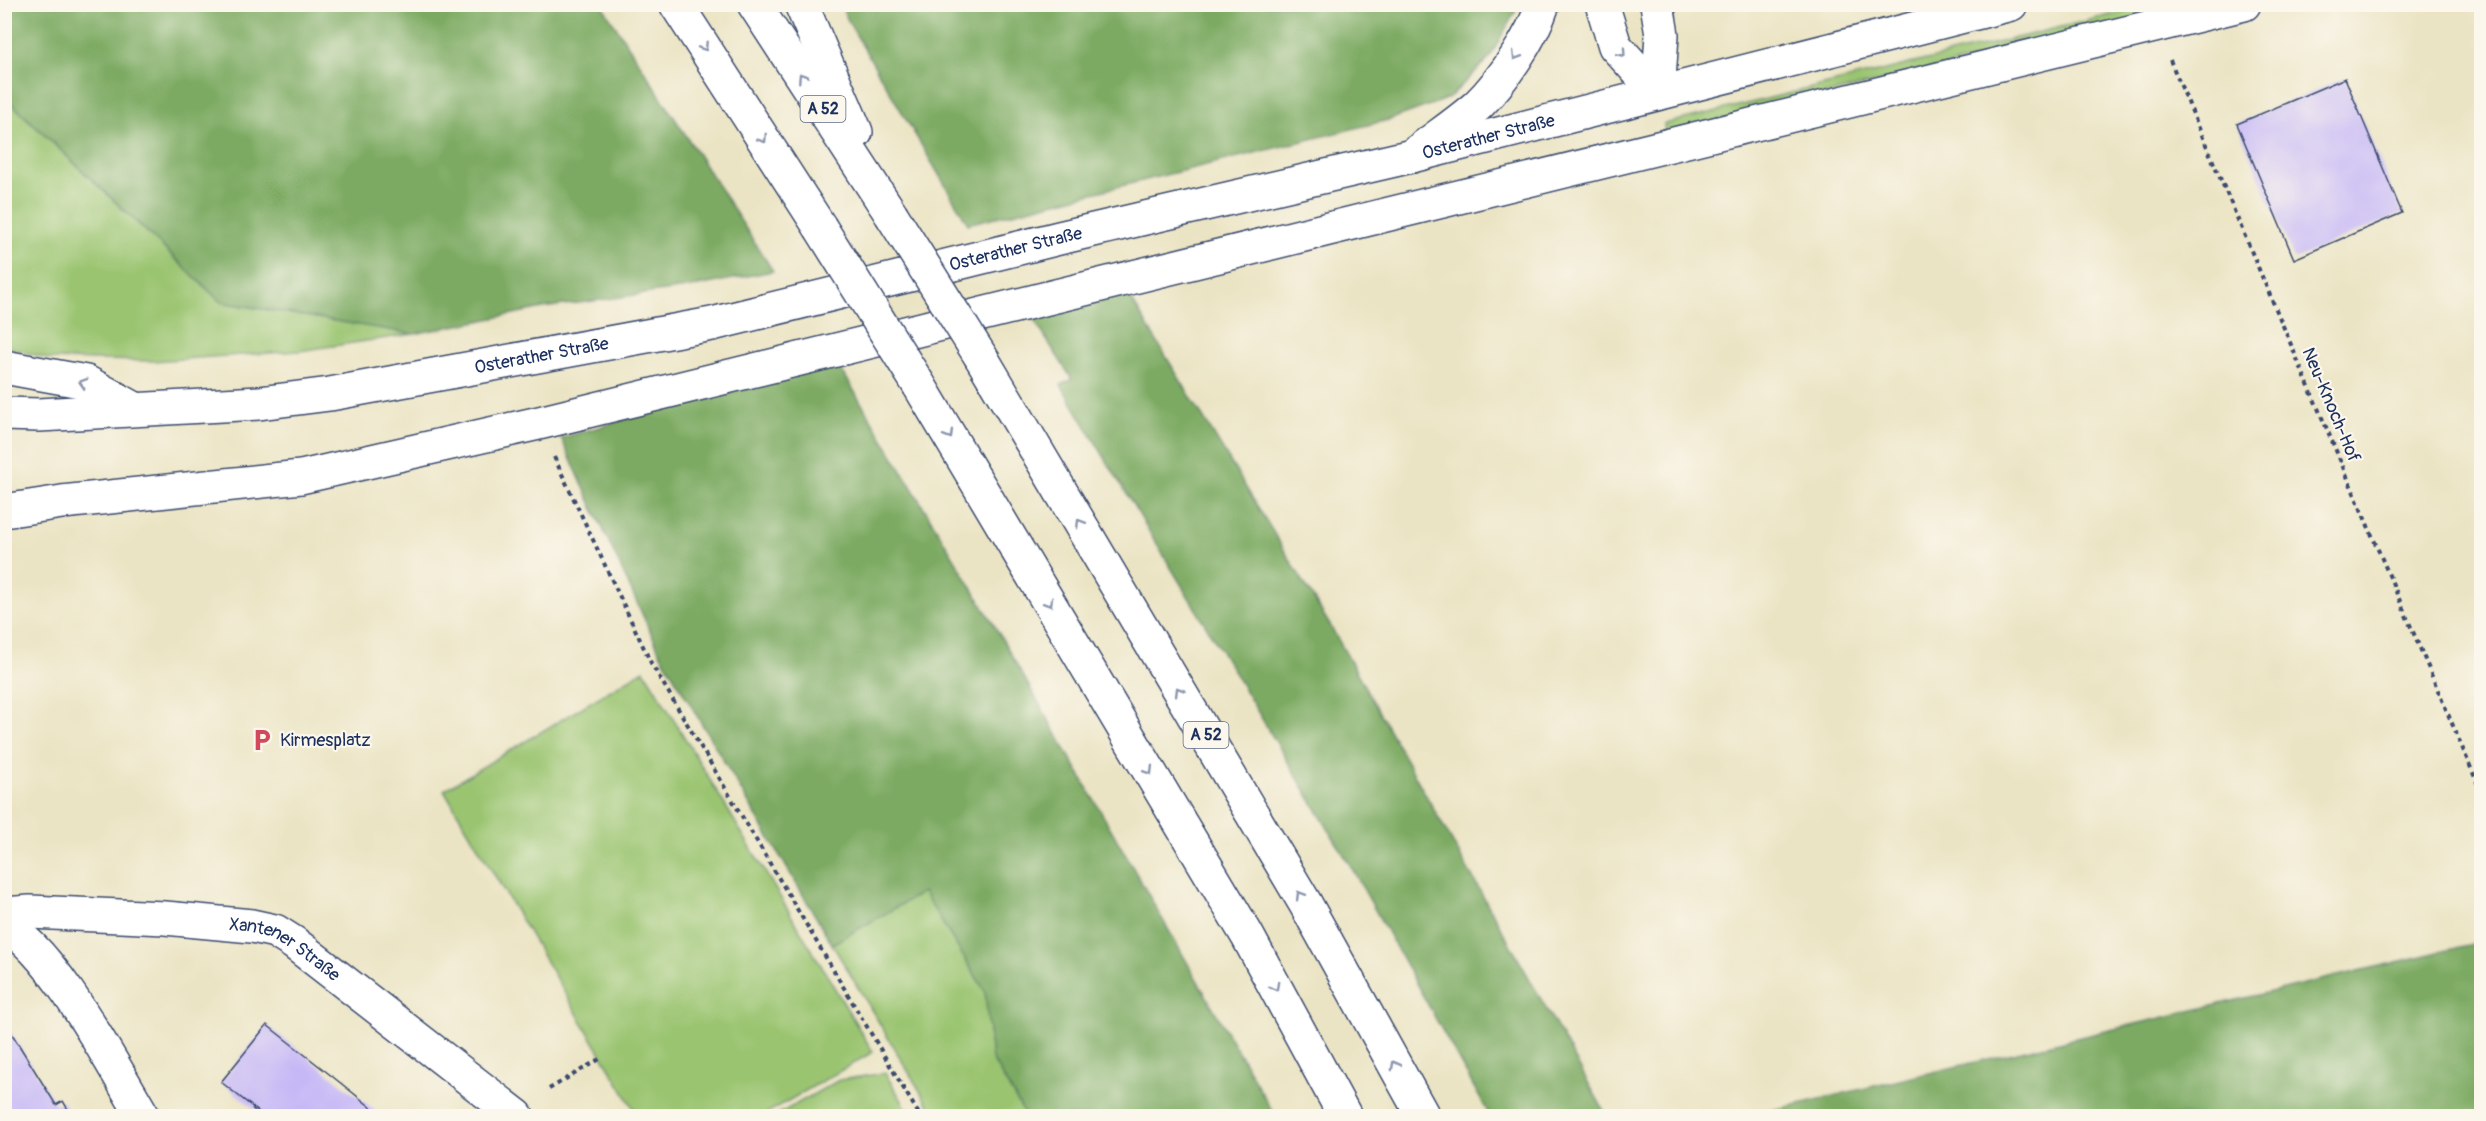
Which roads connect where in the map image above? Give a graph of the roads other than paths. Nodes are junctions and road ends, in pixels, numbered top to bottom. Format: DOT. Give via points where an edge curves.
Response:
graph roads {
  1 [pos="676,4"];
  2 [pos="754,4"];
  3 [pos="801,4"];
  4 [pos="1542,4"];
  5 [pos="1602,4"];
  6 [pos="1657,4"];
  7 [pos="2011,4"];
  8 [pos="2244,4"];
  9 [pos="1658,93"];
  10 [pos="1412,156"];
  11 [pos="891,214"];
  12 [pos="4,367"];
  13 [pos="135,409"];
  14 [pos="4,414"];
  15 [pos="4,511"];
  16 [pos="4,914"];
  17 [pos="4,927"];
  18 [pos="144,1116"];
  19 [pos="517,1116"];
  20 [pos="1345,1116"];
  21 [pos="1423,1116"];
  1 -- 20 [label="main road, one-way, bridge" via="919,385 1247,936"];
  11 -- 2 [label="main road, A 52, one-way"];
  3 -- 11 [label="main road"];
  4 -- 10 [label="main road, one-way" via="1513,63 1478,104"];
  5 -- 9 [label="main road, one-way" via="1615,46"];
  6 -- 9 [label="main road" via="1662,35"];
  7 -- 9 [label="main road, Osterather Straße"];
  8 -- 15 [label="main road" via="539,423 302,477"];
  9 -- 10 [label="main road, Osterather Straße"];
  10 -- 13 [label="main road, Osterather Straße" via="712,324 330,394 259,403"];
  21 -- 11 [label="main road, A 52, one-way, bridge" via="1305,903 981,357"];
  13 -- 12 [label="main road, one-way" via="86,382"];
  13 -- 14 [label="main road, Osterather Straße"];
  16 -- 19 [label="main road, Xantener Straße" via="165,918 275,931"];
  17 -- 18 [label="main road" via="37,952 60,980"];
}
